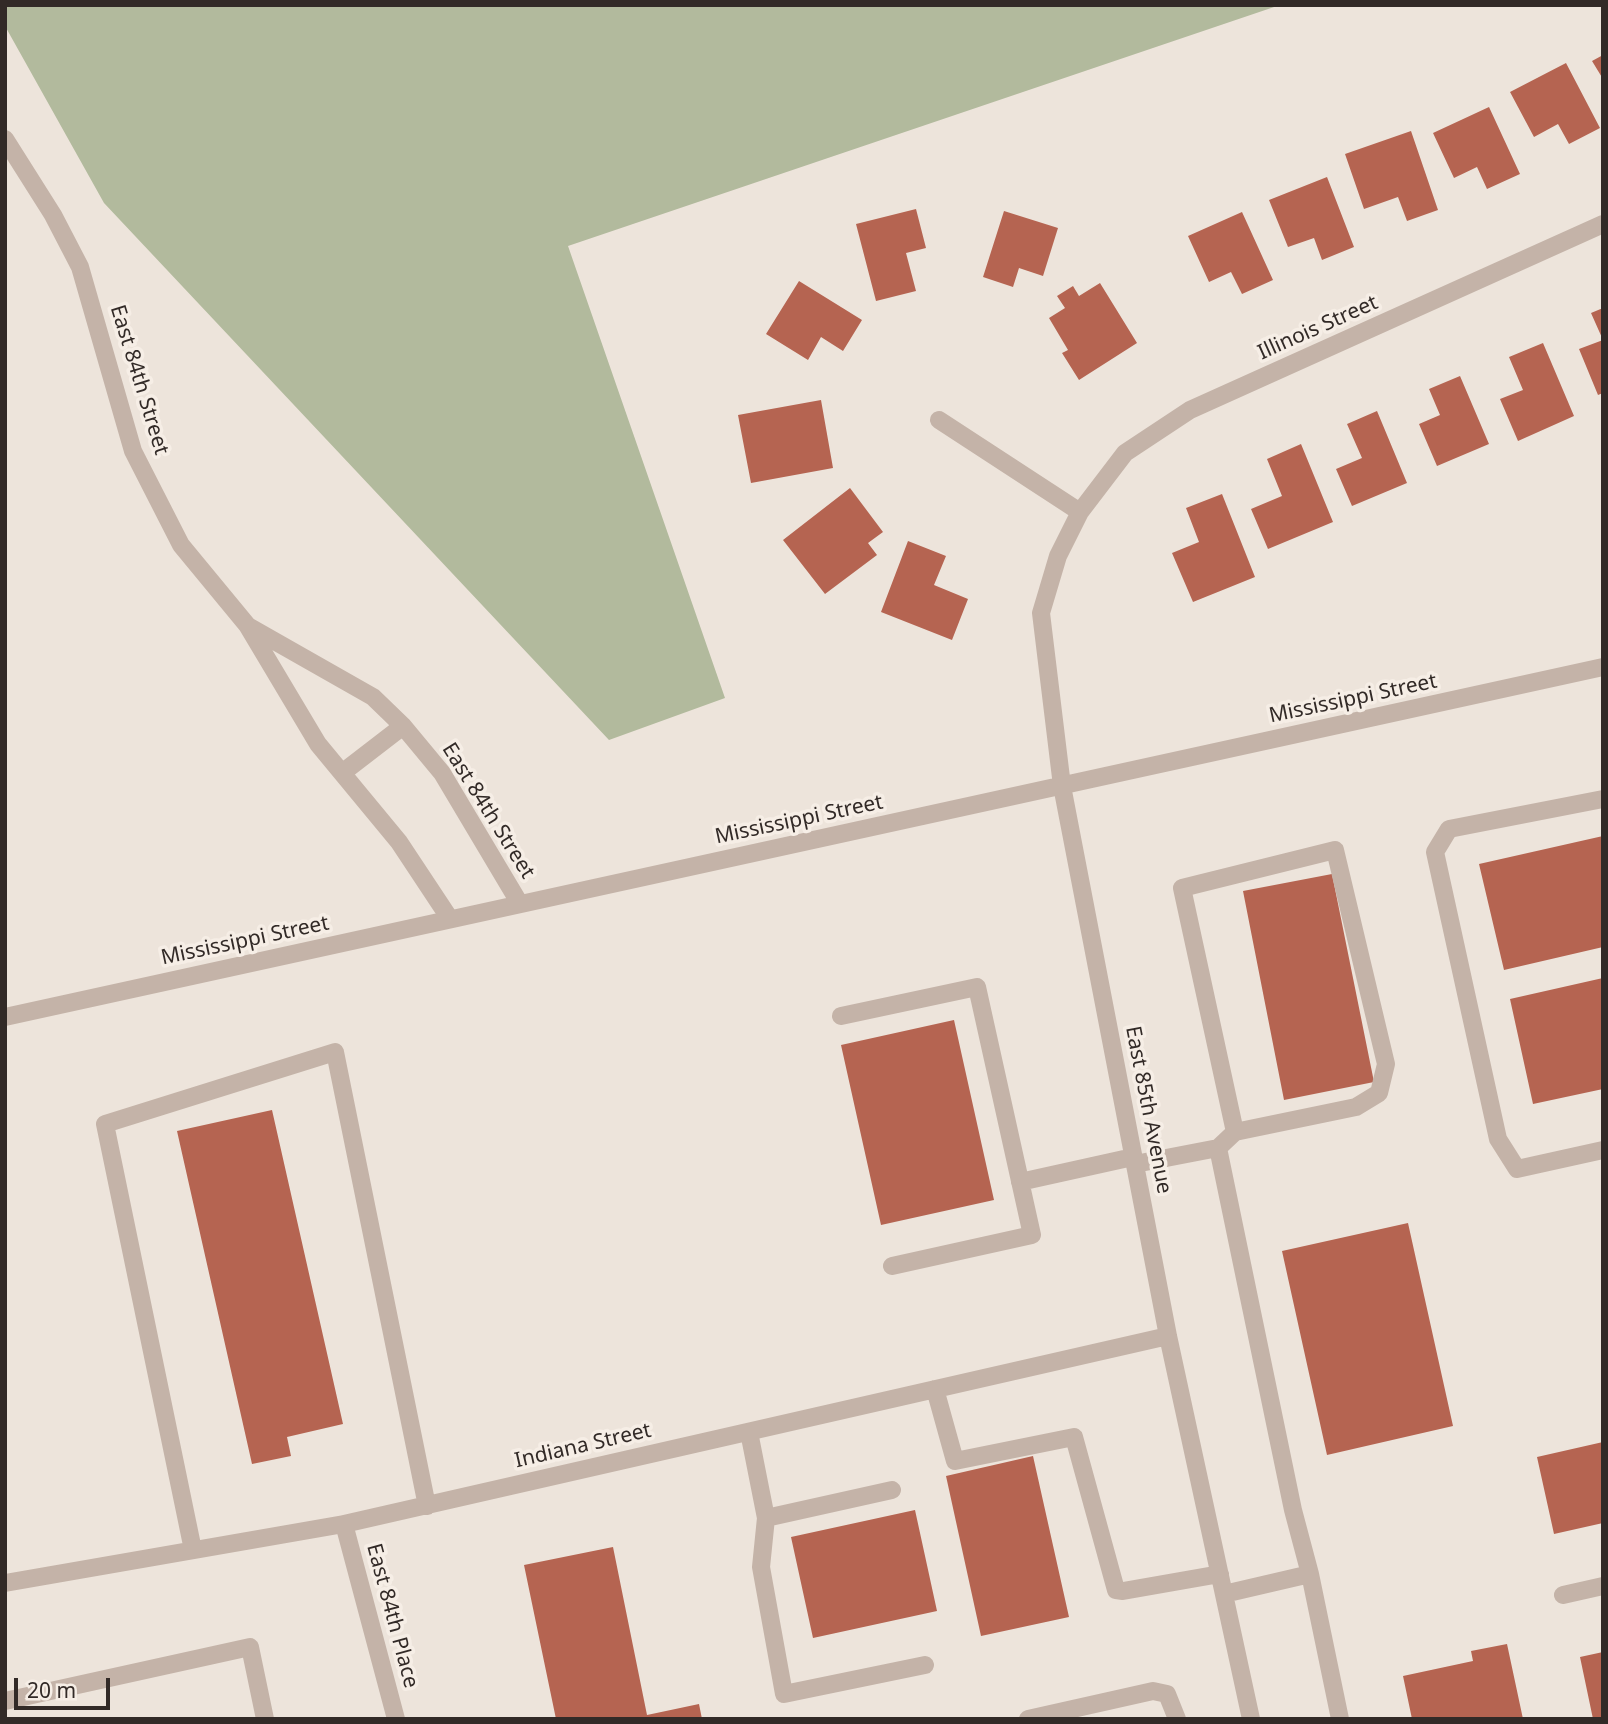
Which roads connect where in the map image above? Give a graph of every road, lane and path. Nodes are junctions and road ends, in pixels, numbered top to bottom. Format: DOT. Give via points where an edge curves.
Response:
graph roads {
  1 [pos="5,139"];
  2 [pos="1603,224"];
  3 [pos="939,420"];
  4 [pos="1080,512"];
  5 [pos="247,625"];
  6 [pos="1603,667"];
  7 [pos="403,726"];
  8 [pos="342,773"];
  9 [pos="1062,786"];
  10 [pos="1603,799"];
  11 [pos="520,904"];
  12 [pos="450,919"];
  13 [pos="841,1016"];
  14 [pos="5,1017"];
  15 [pos="1235,1132"];
  16 [pos="1218,1148"];
  17 [pos="1603,1150"];
  18 [pos="1134,1160"];
  19 [pos="1020,1182"];
  20 [pos="892,1266"];
  21 [pos="1168,1336"];
  22 [pos="935,1389"];
  23 [pos="749,1432"];
  24 [pos="892,1490"];
  25 [pos="427,1506"];
  26 [pos="766,1518"];
  27 [pos="344,1524"];
  28 [pos="193,1550"];
  29 [pos="1220,1574"];
  30 [pos="1310,1574"];
  31 [pos="5,1583"];
  32 [pos="1603,1586"];
  33 [pos="1224,1594"];
  34 [pos="1563,1595"];
  35 [pos="925,1665"];
  36 [pos="5,1701"];
  37 [pos="265,1719"];
  38 [pos="396,1719"];
  39 [pos="1028,1719"];
  40 [pos="1177,1719"];
  41 [pos="1251,1719"];
  42 [pos="1340,1719"];
  1 -- 5 [label="street, East 84th Street" via="80,267 133,450 181,545"];
  2 -- 4 [label="street, Illinois Street" via="1190,410 1125,453"];
  3 -- 4 [label="street"];
  4 -- 9 [label="street, East 85th Avenue" via="1058,556 1041,613"];
  5 -- 7 [label="street, East 84th Street" via="373,697"];
  5 -- 8 [label="street, East 84th Street" via="318,744"];
  6 -- 9 [label="street, Mississippi Street"];
  7 -- 8 [label="street"];
  7 -- 11 [label="street, East 84th Street" via="442,773"];
  8 -- 12 [label="street, East 84th Street" via="399,842"];
  9 -- 11 [label="street, Mississippi Street"];
  9 -- 18 [label="street, East 85th Avenue"];
  10 -- 17 [label="street" via="1449,829 1436,852 1498,1139 1517,1169"];
  11 -- 12 [label="street, Mississippi Street"];
  12 -- 14 [label="street, Mississippi Street"];
  13 -- 19 [label="street" via="977,987"];
  15 -- 15 [label="street" via="1182,888 1335,850 1386,1064 1379,1093 1356,1107"];
  15 -- 16 [label="street"];
  16 -- 18 [label="street"];
  16 -- 30 [label="street"];
  18 -- 19 [label="street"];
  18 -- 21 [label="street, East 85th Avenue"];
  19 -- 20 [label="street" via="1032,1234"];
  21 -- 22 [label="street, Indiana Street"];
  21 -- 29 [label="street, East 85th Avenue"];
  22 -- 23 [label="street, Indiana Street"];
  22 -- 29 [label="street" via="955,1461 1074,1437 1116,1590"];
  23 -- 25 [label="street, Indiana Street"];
  23 -- 26 [label="street"];
  24 -- 26 [label="street"];
  25 -- 27 [label="street, Indiana Street"];
  25 -- 28 [label="street" via="335,1052 104,1124"];
  26 -- 35 [label="street" via="761,1567 784,1694"];
  27 -- 28 [label="street, Indiana Street"];
  27 -- 38 [label="street, East 84th Place"];
  28 -- 31 [label="street, Indiana Street"];
  29 -- 33 [label="street, East 85th Avenue"];
  30 -- 33 [label="street"];
  30 -- 42 [label="street"];
  32 -- 34 [label="street"];
  33 -- 41 [label="street, East 85th Avenue"];
  36 -- 37 [label="street" via="250,1647"];
  39 -- 40 [label="street" via="1153,1691 1167,1694"];
}
